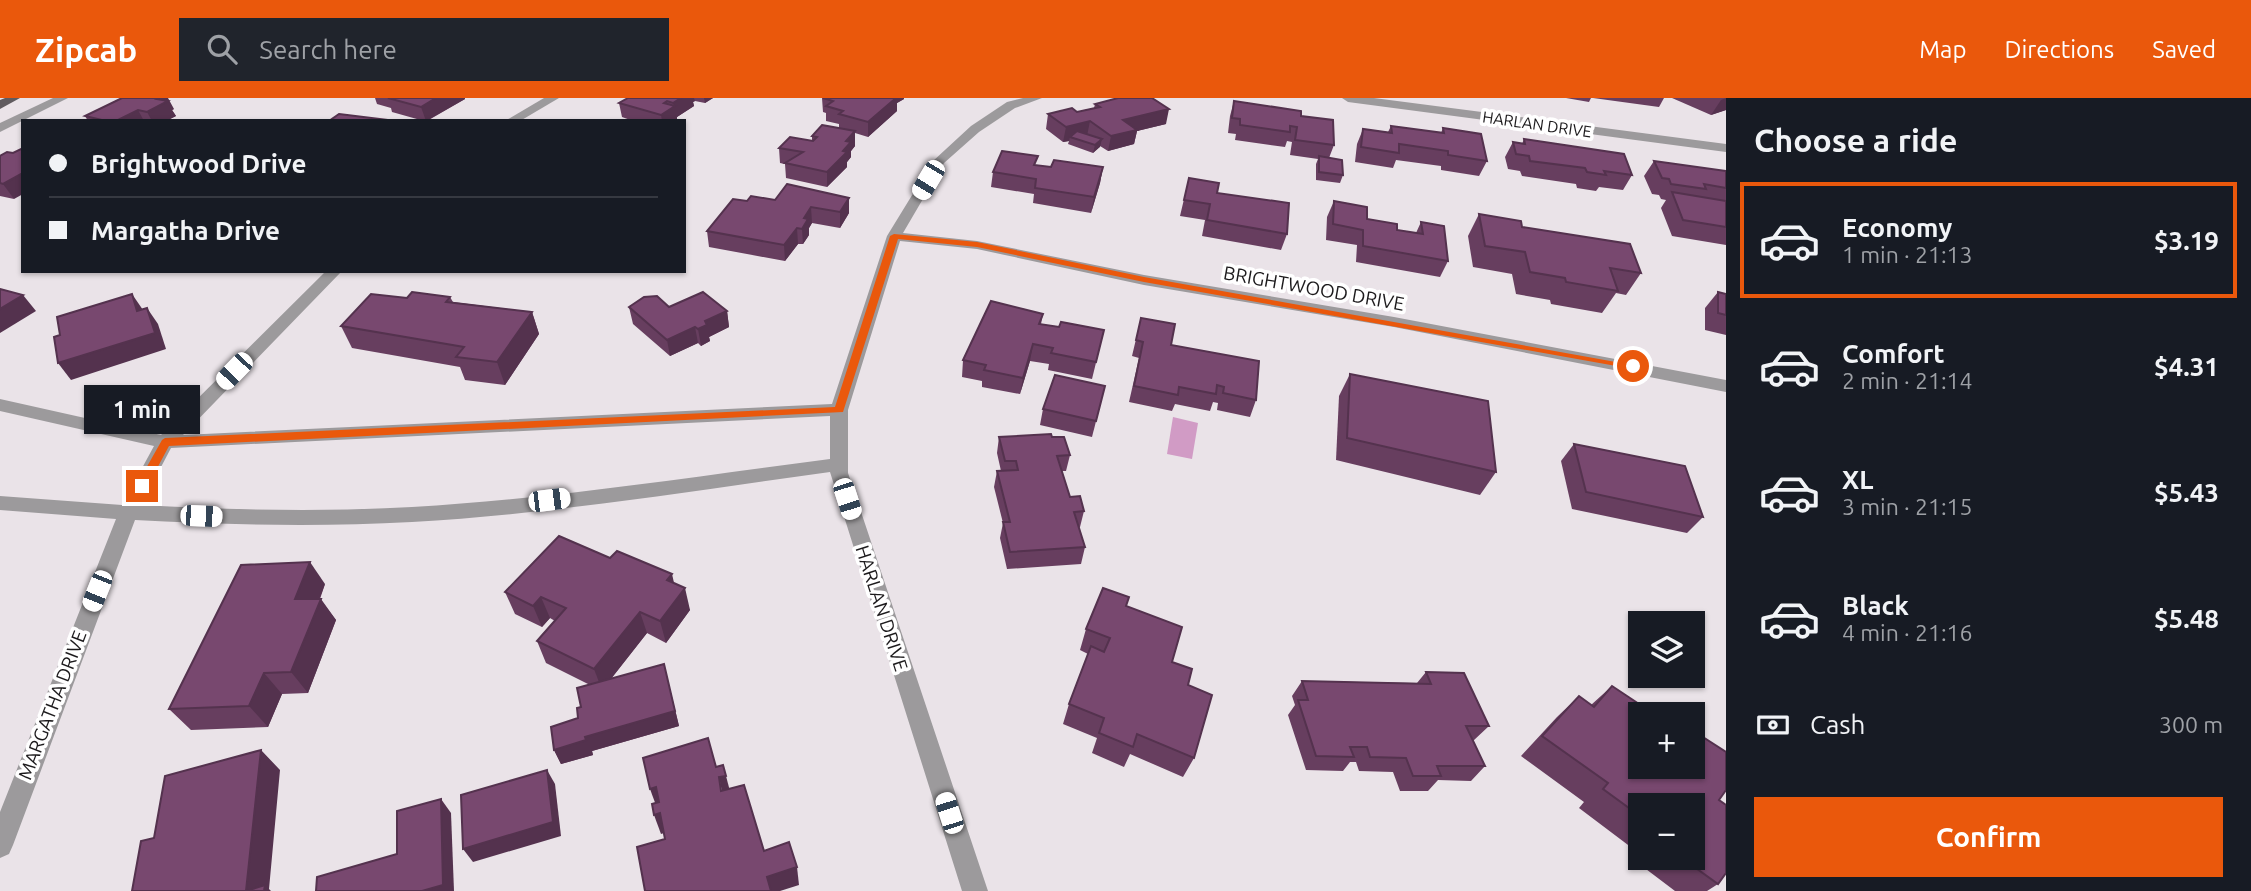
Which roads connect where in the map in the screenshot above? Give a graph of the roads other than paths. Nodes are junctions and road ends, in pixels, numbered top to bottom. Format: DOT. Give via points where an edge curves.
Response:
graph roads {
  1 [pos="14,98"];
  2 [pos="62,98"];
  3 [pos="553,98"];
  4 [pos="1036,98"];
  5 [pos="1348,98"];
  6 [pos="0,104"];
  7 [pos="515,119"];
  8 [pos="0,128"];
  9 [pos="1726,148"];
  10 [pos="894,236"];
  11 [pos="333,273"];
  12 [pos="1726,386"];
  13 [pos="0,405"];
  14 [pos="839,410"];
  15 [pos="165,442"];
  16 [pos="839,464"];
  17 [pos="0,503"];
  18 [pos="128,514"];
  19 [pos="0,845"];
  20 [pos="975,891"];
  1 -- 6 [label="main road"];
  2 -- 8 [label="street"];
  3 -- 7 [label="street"];
  4 -- 10 [label="street, HARLAN DRIVE" via="1011,105 975,128 939,161"];
  5 -- 9 [label="street, HARLAN DRIVE"];
  10 -- 12 [label="street, BRIGHTWOOD DRIVE" via="977,245"];
  10 -- 14 [label="street, HARLAN DRIVE"];
  11 -- 15 [label="street, MARGATHA DRIVE"];
  13 -- 15 [label="street"];
  14 -- 15 [label="street"];
  14 -- 16 [label="street, HARLAN DRIVE"];
  15 -- 18 [label="street, MARGATHA DRIVE"];
  16 -- 18 [label="street" via="470,510 274,518"];
  16 -- 20 [label="street, HARLAN DRIVE"];
  17 -- 18 [label="street"];
  18 -- 19 [label="street, MARGATHA DRIVE"];
}
